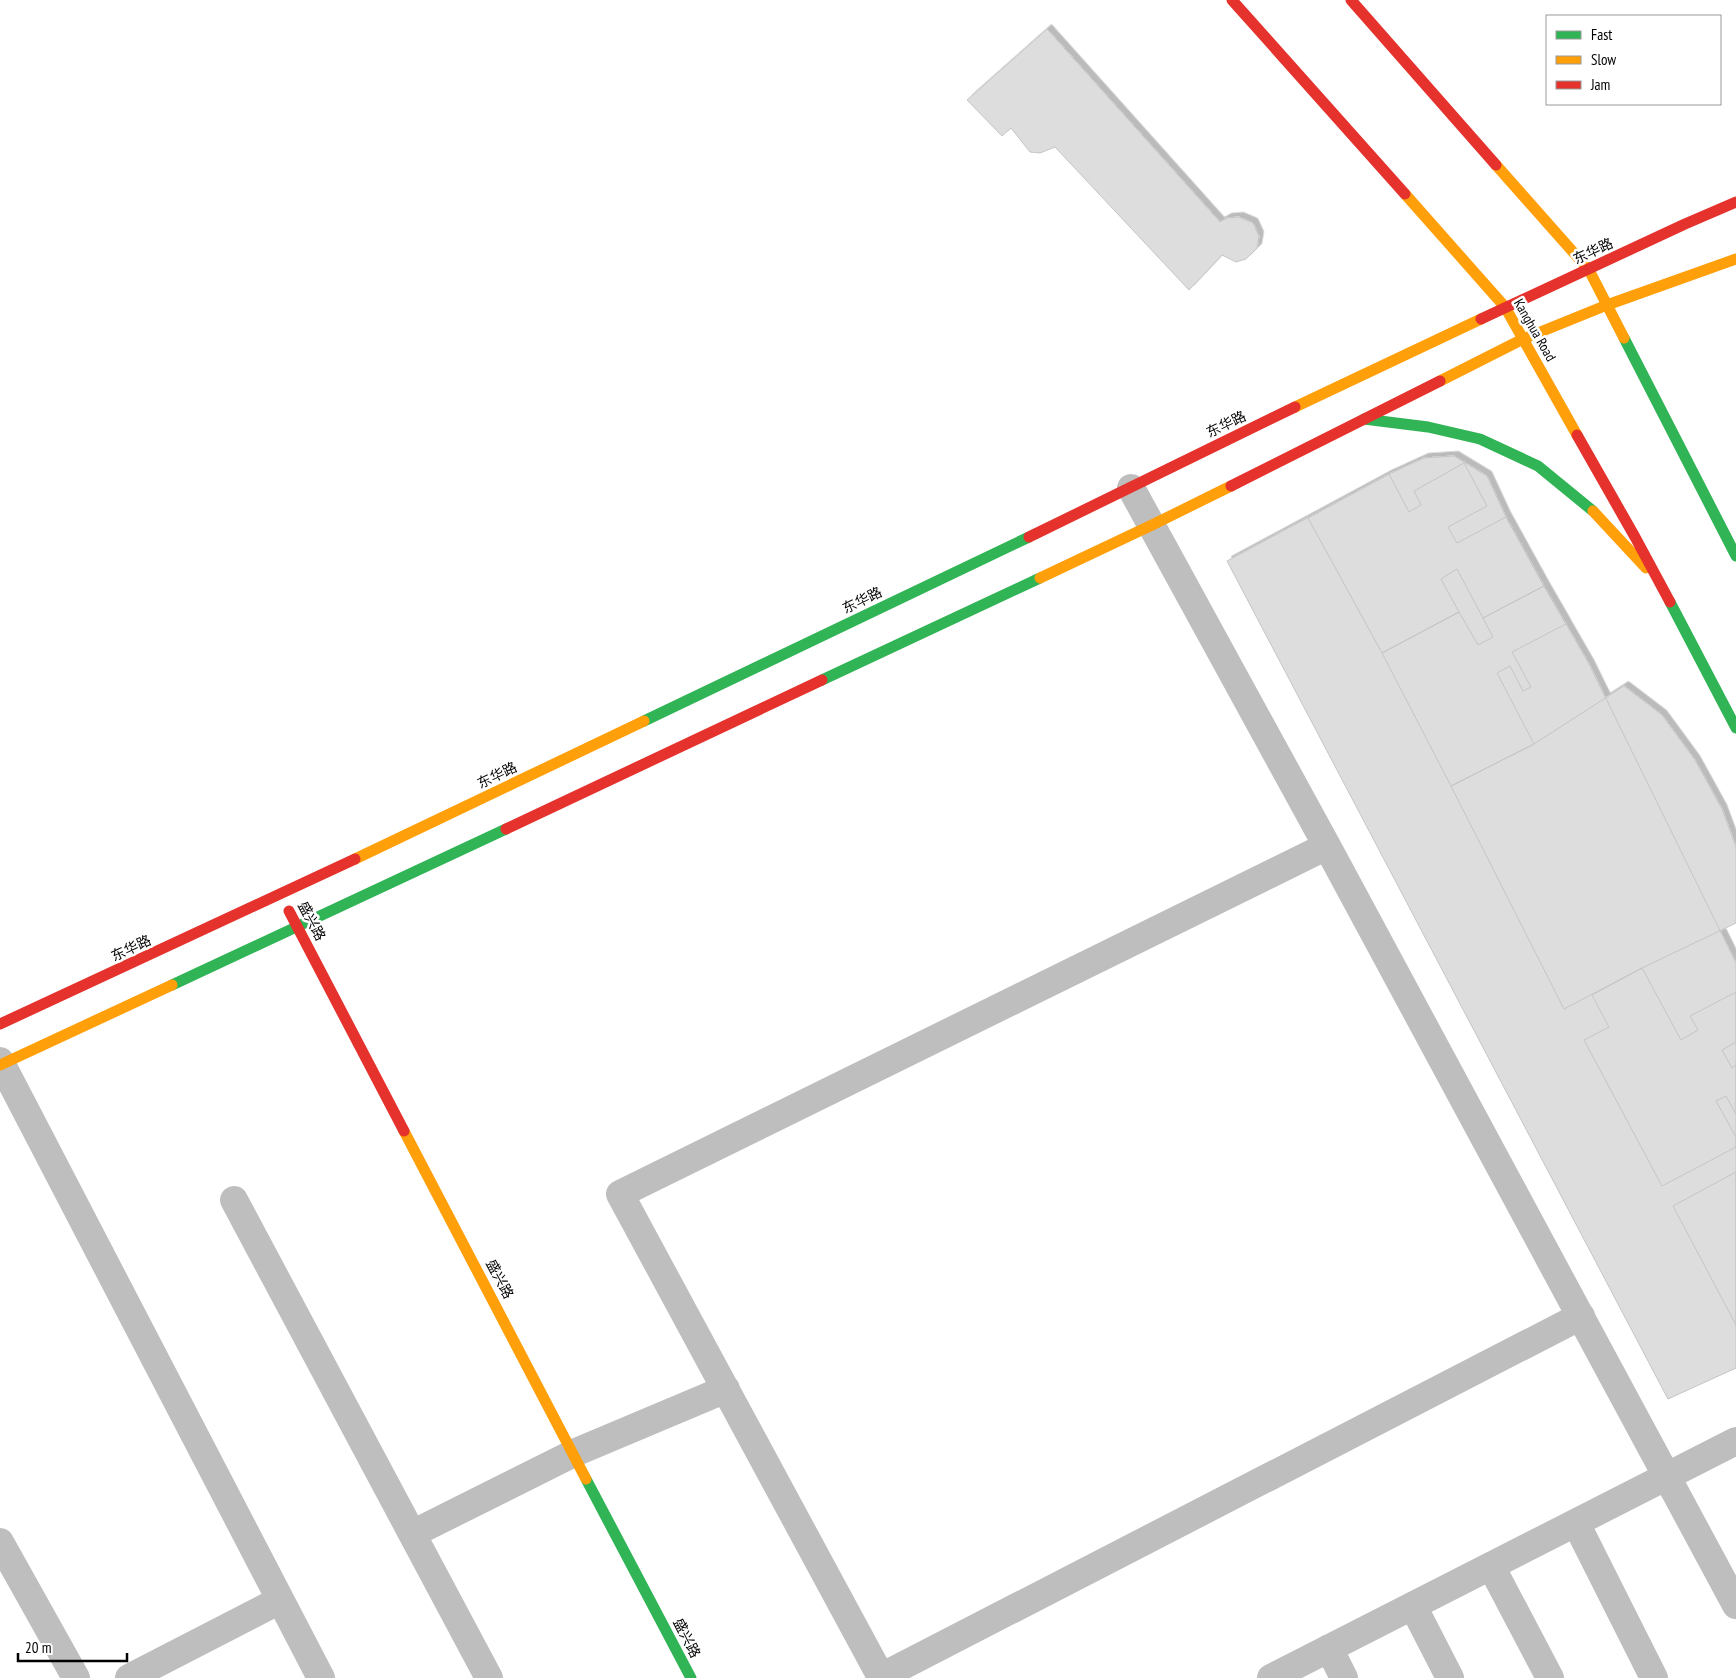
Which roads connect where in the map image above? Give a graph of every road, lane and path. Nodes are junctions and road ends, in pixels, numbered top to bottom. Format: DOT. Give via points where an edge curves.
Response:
graph roads {
  1 [pos="1232,0"];
  2 [pos="1352,0"];
  3 [pos="1736,202"];
  4 [pos="1736,259"];
  5 [pos="1589,270"];
  6 [pos="1607,305"];
  7 [pos="1505,307"];
  8 [pos="1523,339"];
  9 [pos="1364,419"];
  10 [pos="1131,488"];
  11 [pos="1152,525"];
  12 [pos="1736,556"];
  13 [pos="1659,582"];
  14 [pos="1736,728"];
  15 [pos="1326,846"];
  16 [pos="281,895"];
  17 [pos="298,927"];
  18 [pos="0,1024"];
  19 [pos="1,1063"];
  20 [pos="234,1200"];
  21 [pos="1581,1316"];
  22 [pos="726,1389"];
  23 [pos="1736,1441"];
  24 [pos="574,1453"];
  25 [pos="1667,1476"];
  26 [pos="1576,1523"];
  27 [pos="412,1534"];
  28 [pos="0,1542"];
  29 [pos="1492,1566"];
  30 [pos="280,1600"];
  31 [pos="1736,1605"];
  32 [pos="1413,1606"];
  33 [pos="1329,1648"];
  34 [pos="76,1678"];
  35 [pos="129,1678"];
  36 [pos="321,1678"];
  37 [pos="489,1678"];
  38 [pos="691,1678"];
  39 [pos="1271,1678"];
  40 [pos="1344,1678"];
  41 [pos="1450,1678"];
  42 [pos="1550,1678"];
  43 [pos="1654,1678"];
  1 -- 7 [label="main road, Kanghua Road"];
  2 -- 5 [label="main road"];
  3 -- 5 [label="main road, 东华路"];
  4 -- 6 [label="main road"];
  5 -- 6 [label="main road"];
  5 -- 7 [label="main road, 东华路"];
  6 -- 8 [label="main road"];
  6 -- 12 [label="main road"];
  7 -- 8 [label="main road, Kanghua Road"];
  7 -- 10 [label="main road, 东华路"];
  8 -- 9 [label="main road"];
  8 -- 13 [label="main road, Kanghua Road"];
  9 -- 11 [label="main road"];
  9 -- 13 [label="main road" via="1428,427 1480,439 1538,466 1597,514"];
  10 -- 11 [label="street"];
  10 -- 16 [label="main road, 东华路"];
  11 -- 15 [label="street"];
  11 -- 17 [label="main road"];
  13 -- 14 [label="main road, Kanghua Road"];
  15 -- 21 [label="street"];
  15 -- 22 [label="street" via="620,1194"];
  16 -- 17 [label="main road, 盛兴路"];
  16 -- 18 [label="main road, 东华路"];
  17 -- 19 [label="main road"];
  17 -- 24 [label="main road, 盛兴路"];
  19 -- 30 [label="street"];
  20 -- 27 [label="street"];
  21 -- 22 [label="street" via="881,1677"];
  21 -- 25 [label="street"];
  22 -- 24 [label="street"];
  23 -- 25 [label="street"];
  24 -- 27 [label="street"];
  24 -- 38 [label="main road, 盛兴路"];
  25 -- 26 [label="street"];
  25 -- 31 [label="street"];
  26 -- 29 [label="street"];
  26 -- 43 [label="street"];
  27 -- 37 [label="street"];
  28 -- 34 [label="street"];
  29 -- 32 [label="street"];
  29 -- 42 [label="street"];
  30 -- 35 [label="street"];
  30 -- 36 [label="street"];
  32 -- 33 [label="street"];
  32 -- 41 [label="street"];
  33 -- 39 [label="street"];
  33 -- 40 [label="street"];
}
